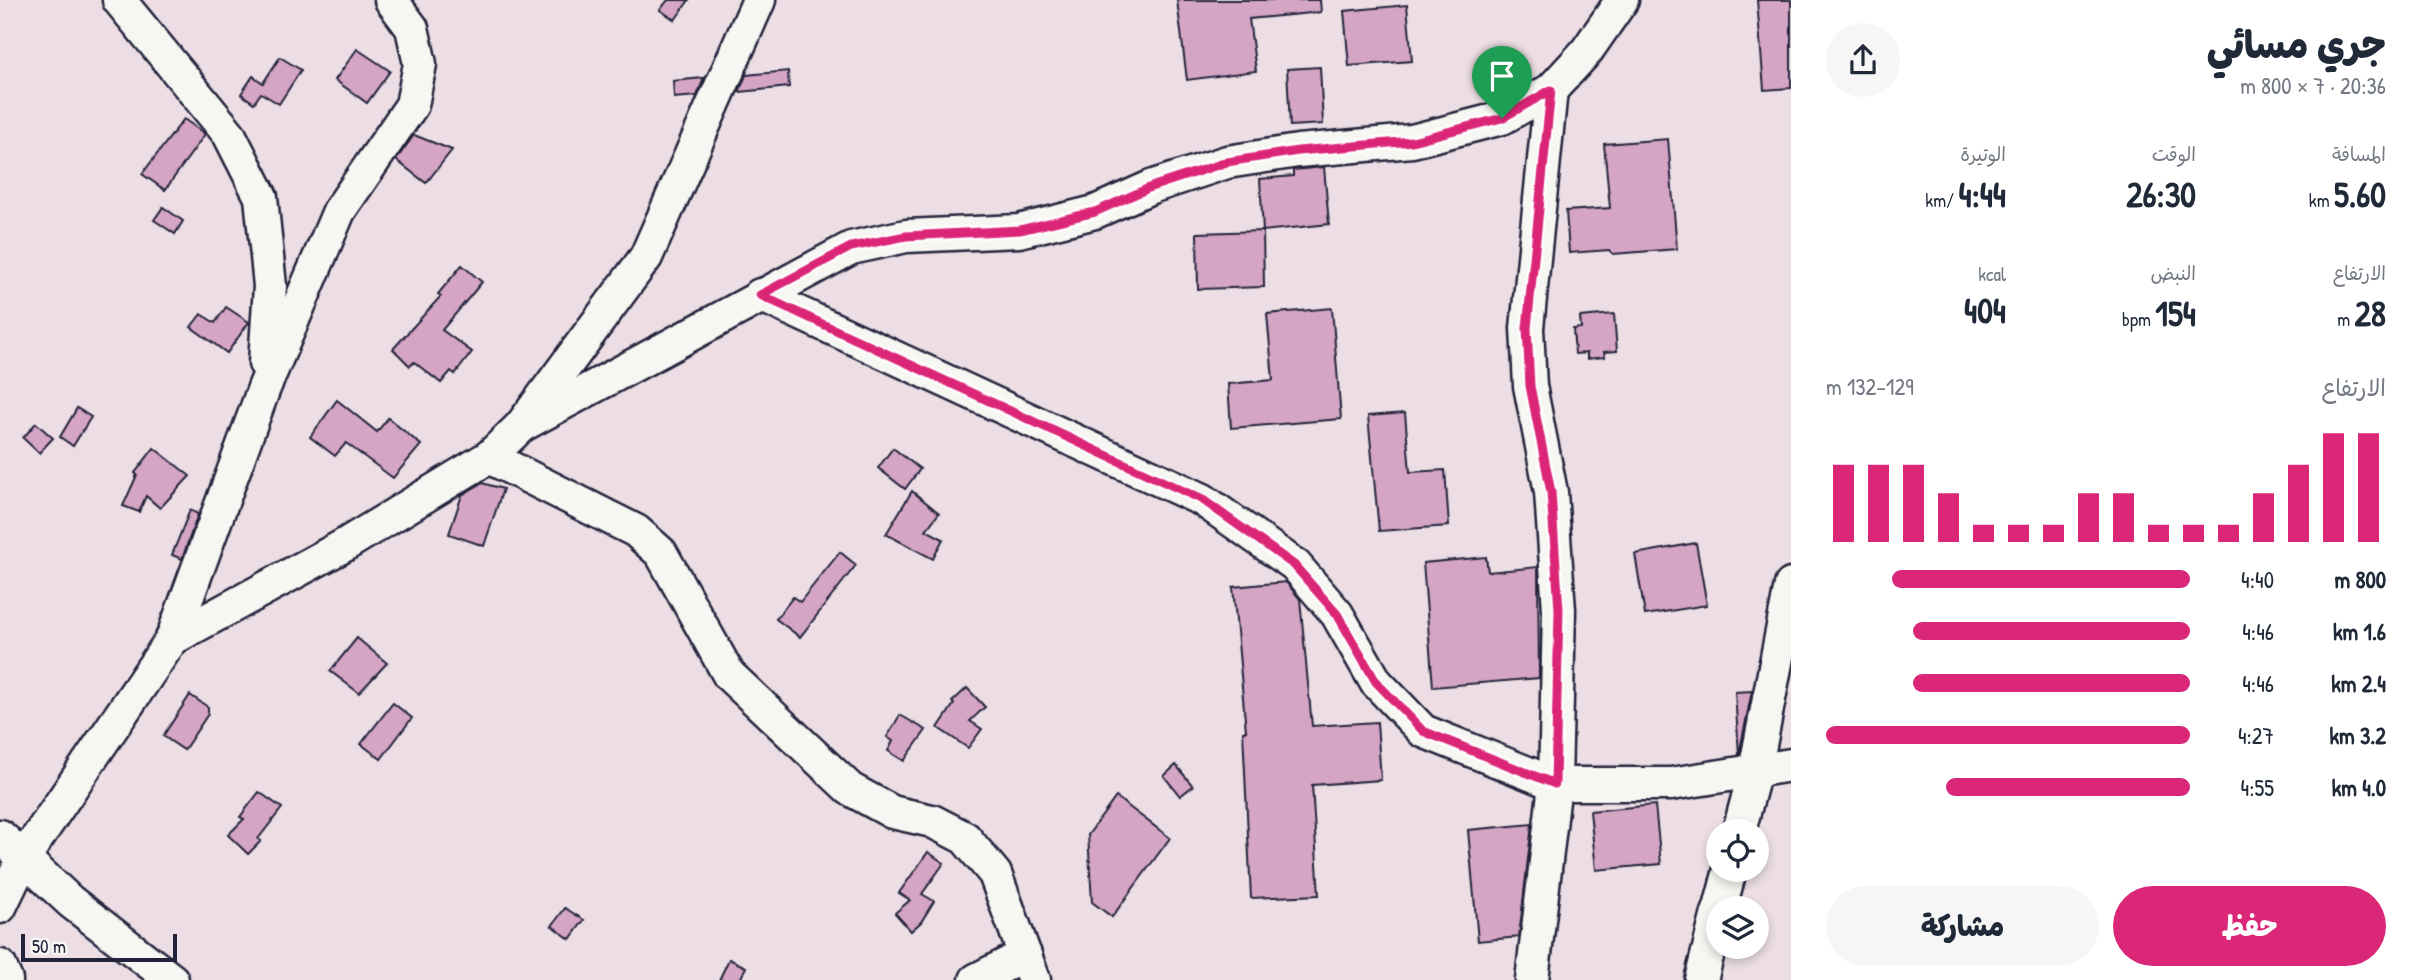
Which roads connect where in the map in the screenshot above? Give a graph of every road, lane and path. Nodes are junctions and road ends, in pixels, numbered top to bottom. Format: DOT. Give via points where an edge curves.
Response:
graph roads {
  1 [pos="119,0"];
  2 [pos="391,0"];
  3 [pos="759,0"];
  4 [pos="1622,0"];
  5 [pos="1551,90"];
  6 [pos="760,295"];
  7 [pos="264,388"];
  8 [pos="521,426"];
  9 [pos="489,457"];
  10 [pos="1791,585"];
  11 [pos="172,639"];
  12 [pos="1791,765"];
  13 [pos="1755,771"];
  14 [pos="1555,784"];
  15 [pos="1743,819"];
  16 [pos="0,836"];
  17 [pos="23,859"];
  18 [pos="0,907"];
  19 [pos="1706,959"];
  20 [pos="0,966"];
  21 [pos="1030,968"];
  22 [pos="6,980"];
  23 [pos="172,980"];
  24 [pos="976,980"];
  25 [pos="1532,980"];
  26 [pos="1701,980"];
  1 -- 7 [label="street" via="229,134 261,197 270,286"];
  2 -- 7 [label="street" via="412,27 420,64 412,105 339,211"];
  3 -- 8 [label="street" via="646,257"];
  4 -- 5 [label="street" via="1586,52"];
  5 -- 6 [label="street" via="1502,118 1412,141 1227,162 1151,187 1095,212 1020,230 906,236 851,247"];
  5 -- 14 [label="street" via="1527,328 1530,386 1551,492 1559,610"];
  6 -- 8 [label="street"];
  6 -- 14 [label="street" via="1203,500 1294,565 1337,614 1376,682 1423,731"];
  7 -- 11 [label="street"];
  8 -- 9 [label="street"];
  9 -- 11 [label="street" via="343,546"];
  9 -- 21 [label="street" via="636,531 661,553 729,675 850,789 892,813 932,821 965,838 995,874"];
  10 -- 13 [label="street"];
  11 -- 17 [label="street"];
  12 -- 13 [label="street"];
  13 -- 14 [label="street" via="1671,784"];
  13 -- 15 [label="street"];
  14 -- 25 [label="street"];
  16 -- 17 [label="street"];
  17 -- 18 [label="street"];
  17 -- 23 [label="street"];
  19 -- 26 [label="street"];
  20 -- 22 [label="street"];
  21 -- 24 [label="street"];
}
